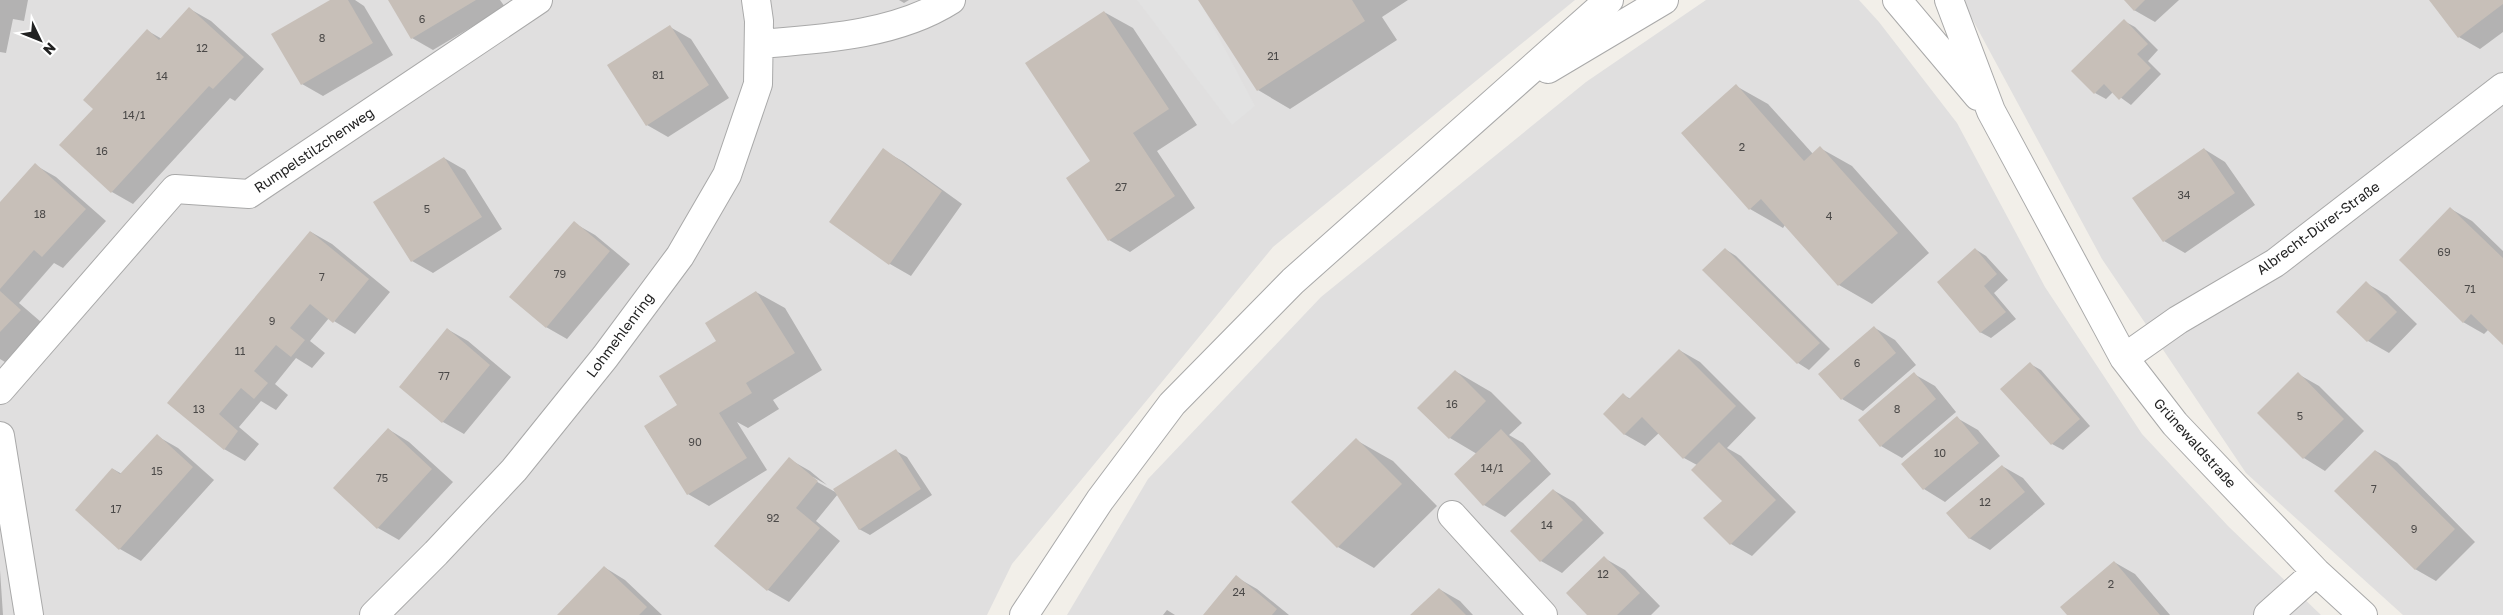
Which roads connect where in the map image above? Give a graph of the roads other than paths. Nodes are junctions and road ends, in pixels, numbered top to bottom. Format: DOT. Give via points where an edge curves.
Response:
graph roads {
  1 [pos="538,0"];
  2 [pos="756,0"];
  3 [pos="951,0"];
  4 [pos="1609,0"];
  5 [pos="1664,0"];
  6 [pos="1897,0"];
  7 [pos="1949,0"];
  8 [pos="759,44"];
  9 [pos="2503,87"];
  10 [pos="1504,96"];
  11 [pos="1991,112"];
  12 [pos="2124,358"];
  13 [pos="0,390"];
  14 [pos="0,436"];
  15 [pos="1452,514"];
  16 [pos="2316,572"];
  17 [pos="29,615"];
  18 [pos="374,615"];
  19 [pos="1024,615"];
  20 [pos="1543,615"];
  21 [pos="2268,615"];
  22 [pos="2363,615"];
  1 -- 13 [label="street, Rumpelstilzchenweg" via="249,194 175,189"];
  2 -- 8 [label="street, Lohmehlenring"];
  3 -- 8 [label="street" via="932,12 848,37"];
  4 -- 10 [label="street"];
  5 -- 10 [label="street"];
  6 -- 11 [label="street, Grünewaldstraße"];
  7 -- 11 [label="street, Grünewaldstraße"];
  8 -- 18 [label="street, Lohmehlenring" via="758,84 726,175 680,256 605,357 514,470"];
  9 -- 12 [label="street, Albrecht-Dürer-Straße" via="2275,263 2178,320"];
  10 -- 19 [label="street" via="1293,282 1172,404 1100,500"];
  11 -- 12 [label="street, Grünewaldstraße"];
  12 -- 16 [label="street, Grünewaldstraße" via="2175,424"];
  14 -- 17 [label="street"];
  15 -- 20 [label="street"];
  16 -- 21 [label="street"];
  16 -- 22 [label="street, Grünewaldstraße"];
}
